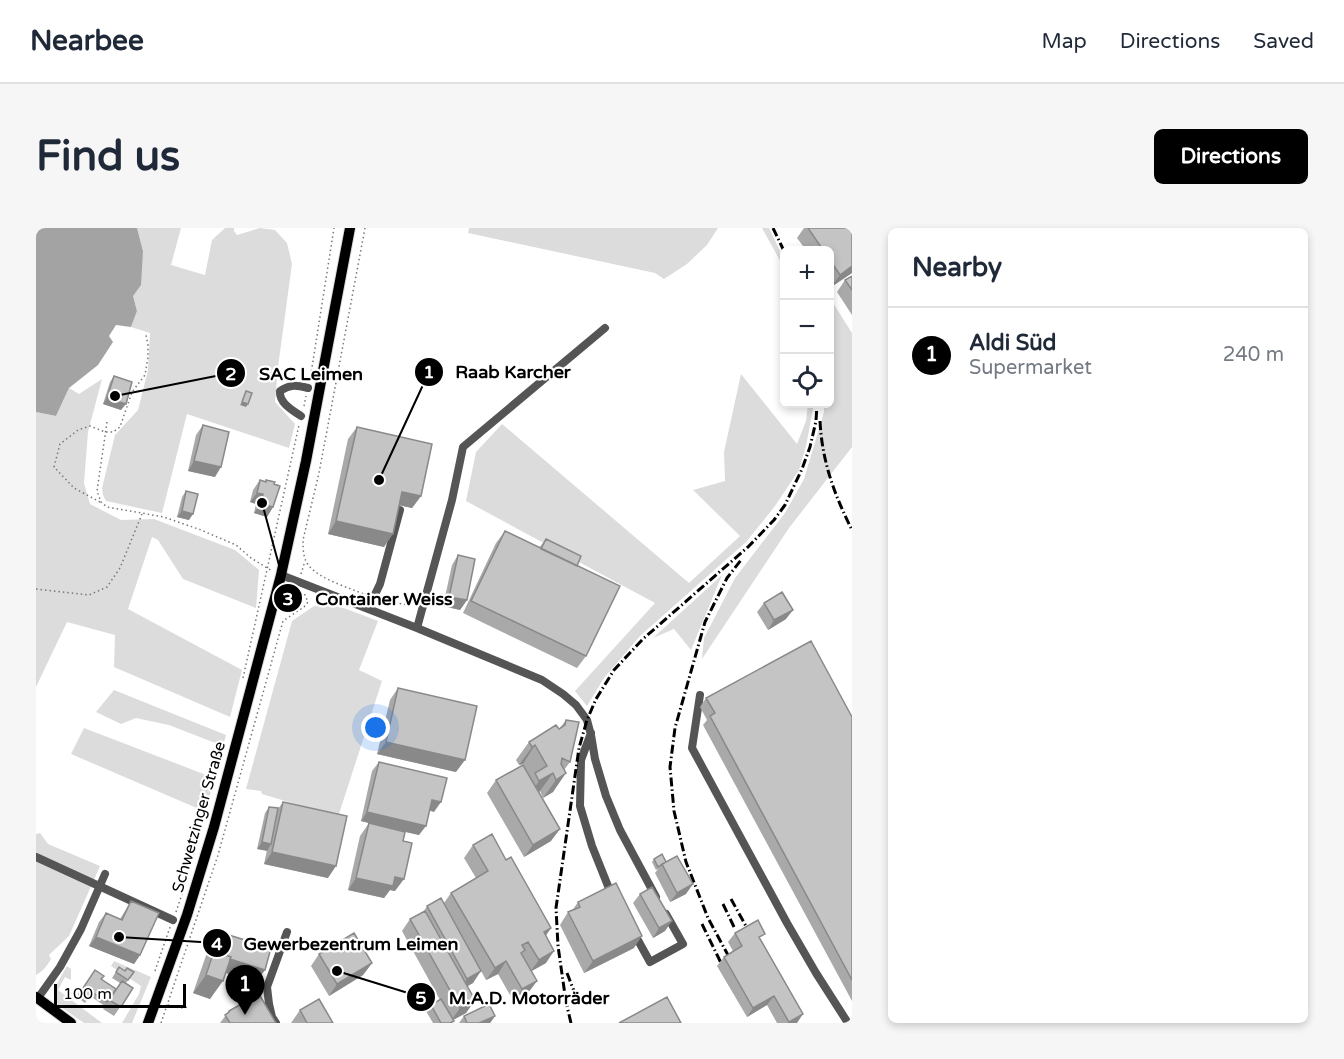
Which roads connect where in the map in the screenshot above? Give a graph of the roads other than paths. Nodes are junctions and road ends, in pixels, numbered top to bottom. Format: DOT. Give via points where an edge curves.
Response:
graph roads {
  1 [pos="350,228"];
  2 [pos="605,328"];
  3 [pos="308,388"];
  4 [pos="302,416"];
  5 [pos="400,510"];
  6 [pos="281,575"];
  7 [pos="368,609"];
  8 [pos="417,628"];
  9 [pos="700,695"];
  10 [pos="591,733"];
  11 [pos="36,857"];
  12 [pos="105,874"];
  13 [pos="99,886"];
  14 [pos="615,904"];
  15 [pos="173,920"];
  16 [pos="627,922"];
  17 [pos="287,932"];
  18 [pos="37,998"];
  19 [pos="71,1023"];
  20 [pos="148,1023"];
  21 [pos="276,1023"];
  22 [pos="848,1023"];
  1 -- 6 [label="main road, Schwetzinger Straße"];
  2 -- 8 [label="street" via="463,447"];
  3 -- 4 [label="street" via="288,386 280,391 282,401"];
  5 -- 7 [label="street" via="380,584"];
  6 -- 7 [label="street"];
  6 -- 20 [label="main road, Schwetzinger Straße" via="214,827"];
  7 -- 8 [label="street"];
  8 -- 10 [label="street" via="542,680 576,705"];
  9 -- 22 [label="street" via="692,748 787,922"];
  10 -- 14 [label="street" via="581,760 580,807"];
  10 -- 16 [label="street" via="606,796 620,830 683,944 650,962"];
  11 -- 13 [label="street"];
  12 -- 13 [label="street"];
  13 -- 15 [label="street"];
  13 -- 18 [label="street" via="60,967"];
  17 -- 21 [label="street" via="267,987"];
  18 -- 19 [label="main road"];
}
